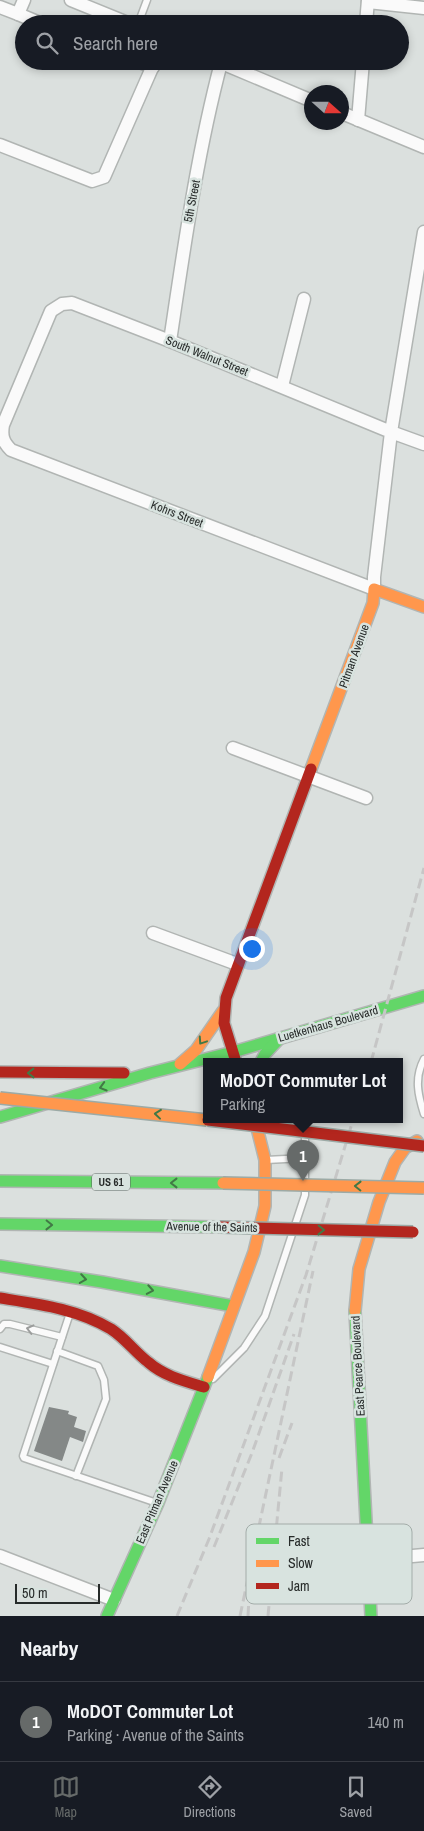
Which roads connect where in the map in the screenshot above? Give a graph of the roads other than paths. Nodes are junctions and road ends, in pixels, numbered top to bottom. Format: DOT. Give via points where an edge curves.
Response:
graph roads {
  1 [pos="24,0"];
  2 [pos="71,0"];
  3 [pos="147,0"];
  4 [pos="368,1"];
  5 [pos="0,7"];
  6 [pos="424,8"];
  7 [pos="18,14"];
  8 [pos="108,15"];
  9 [pos="141,15"];
  10 [pos="367,15"];
  11 [pos="151,70"];
  12 [pos="218,70"];
  13 [pos="238,70"];
  14 [pos="362,70"];
  15 [pos="304,98"];
  16 [pos="349,116"];
  17 [pos="358,120"];
  18 [pos="0,145"];
  19 [pos="424,147"];
  20 [pos="424,232"];
  21 [pos="420,283"];
  22 [pos="304,299"];
  23 [pos="170,341"];
  24 [pos="26,371"];
  25 [pos="282,386"];
  26 [pos="391,432"];
  27 [pos="424,444"];
  28 [pos="374,589"];
  29 [pos="424,607"];
  30 [pos="233,748"];
  31 [pos="308,777"];
  32 [pos="366,798"];
  33 [pos="153,933"];
  34 [pos="237,964"];
  35 [pos="424,996"];
  36 [pos="223,1011"];
  37 [pos="281,1037"];
  38 [pos="234,1057"];
  39 [pos="263,1058"];
  40 [pos="424,1059"];
  41 [pos="203,1062"];
  42 [pos="177,1066"];
  43 [pos="0,1072"];
  44 [pos="150,1073"];
  45 [pos="0,1098"];
  46 [pos="424,1114"];
  47 [pos="0,1117"];
  48 [pos="203,1119"];
  49 [pos="233,1123"];
  50 [pos="256,1123"];
  51 [pos="305,1123"];
  52 [pos="424,1136"];
  53 [pos="424,1146"];
  54 [pos="305,1158"];
  55 [pos="265,1160"];
  56 [pos="0,1181"];
  57 [pos="424,1188"];
  58 [pos="0,1224"];
  59 [pos="418,1232"];
  60 [pos="0,1266"];
  61 [pos="0,1298"];
  62 [pos="233,1306"];
  63 [pos="70,1312"];
  64 [pos="0,1329"];
  65 [pos="62,1337"];
  66 [pos="0,1346"];
  67 [pos="57,1351"];
  68 [pos="53,1364"];
  69 [pos="204,1387"];
  70 [pos="76,1476"];
  71 [pos="158,1503"];
  72 [pos="366,1524"];
  73 [pos="0,1556"];
  74 [pos="114,1600"];
  75 [pos="107,1616"];
  1 -- 7 [label="street"];
  2 -- 8 [label="street"];
  3 -- 9 [label="lane"];
  4 -- 6 [label="street"];
  4 -- 10 [label="street"];
  5 -- 7 [label="street"];
  11 -- 18 [label="street" via="104,178 92,181"];
  12 -- 23 [label="street, 5th Street" via="188,221"];
  13 -- 15 [label="street"];
  14 -- 17 [label="street"];
  16 -- 17 [label="street"];
  17 -- 19 [label="street"];
  20 -- 21 [label="street, Pitman Avenue"];
  21 -- 26 [label="street, Pitman Avenue"];
  22 -- 25 [label="street"];
  23 -- 24 [label="street, South Walnut Street" via="72,303 62,304 51,310"];
  23 -- 25 [label="street, South Walnut Street"];
  24 -- 28 [label="street, Kohrs Street" via="3,425 2,435 11,450"];
  25 -- 26 [label="street, South Walnut Street"];
  26 -- 27 [label="street, South Walnut Street"];
  26 -- 28 [label="street, Pitman Avenue"];
  28 -- 29 [label="main road, Kohrs Street"];
  28 -- 31 [label="main road, Pitman Avenue" via="373,603"];
  30 -- 31 [label="street"];
  31 -- 32 [label="street"];
  31 -- 34 [label="main road, Pitman Avenue"];
  33 -- 34 [label="street"];
  34 -- 36 [label="main road, Pitman Avenue"];
  35 -- 37 [label="main road, Luetkenhaus Boulevard"];
  36 -- 38 [label="main road, Pitman Avenue"];
  36 -- 42 [label="main road, one-way" via="196,1050"];
  37 -- 38 [label="main road, Luetkenhaus Boulevard"];
  37 -- 39 [label="main road"];
  40 -- 46 [label="lane" via="417,1092"];
  41 -- 42 [label="main road, Luetkenhaus Boulevard"];
  42 -- 44 [label="main road, Luetkenhaus Boulevard"];
  44 -- 43 [label="main road, one-way"];
  44 -- 47 [label="main road, one-way"];
  48 -- 45 [label="main road, one-way, bridge"];
  49 -- 53 [label="main road, bridge"];
  50 -- 55 [label="main road"];
  51 -- 54 [label="lane"];
  52 -- 72 [label="main road, East Pearce Boulevard" via="405,1148 394,1162 359,1269 355,1311"];
  54 -- 55 [label="lane"];
  54 -- 69 [label="lane" via="305,1195 265,1316 244,1348"];
  55 -- 62 [label="main road" via="265,1206 254,1252"];
  57 -- 56 [label="main road, US 61, one-way, bridge"];
  58 -- 59 [label="main road, Avenue of the Saints, one-way, bridge"];
  60 -- 62 [label="main road, one-way"];
  61 -- 63 [label="main road"];
  62 -- 69 [label="main road"];
  63 -- 65 [label="lane"];
  63 -- 69 [label="main road" via="112,1330 164,1374"];
  65 -- 64 [label="lane, one-way" via="10,1324 4,1324"];
  65 -- 67 [label="lane"];
  66 -- 68 [label="lane"];
  67 -- 68 [label="lane"];
  67 -- 70 [label="lane" via="98,1366 104,1380 106,1399"];
  68 -- 70 [label="lane" via="24,1456 26,1460"];
  69 -- 71 [label="main road, East Pitman Avenue"];
  70 -- 71 [label="lane"];
  71 -- 74 [label="main road, East Pitman Avenue"];
  73 -- 74 [label="street"];
  74 -- 75 [label="main road, East Pitman Avenue"];
}
